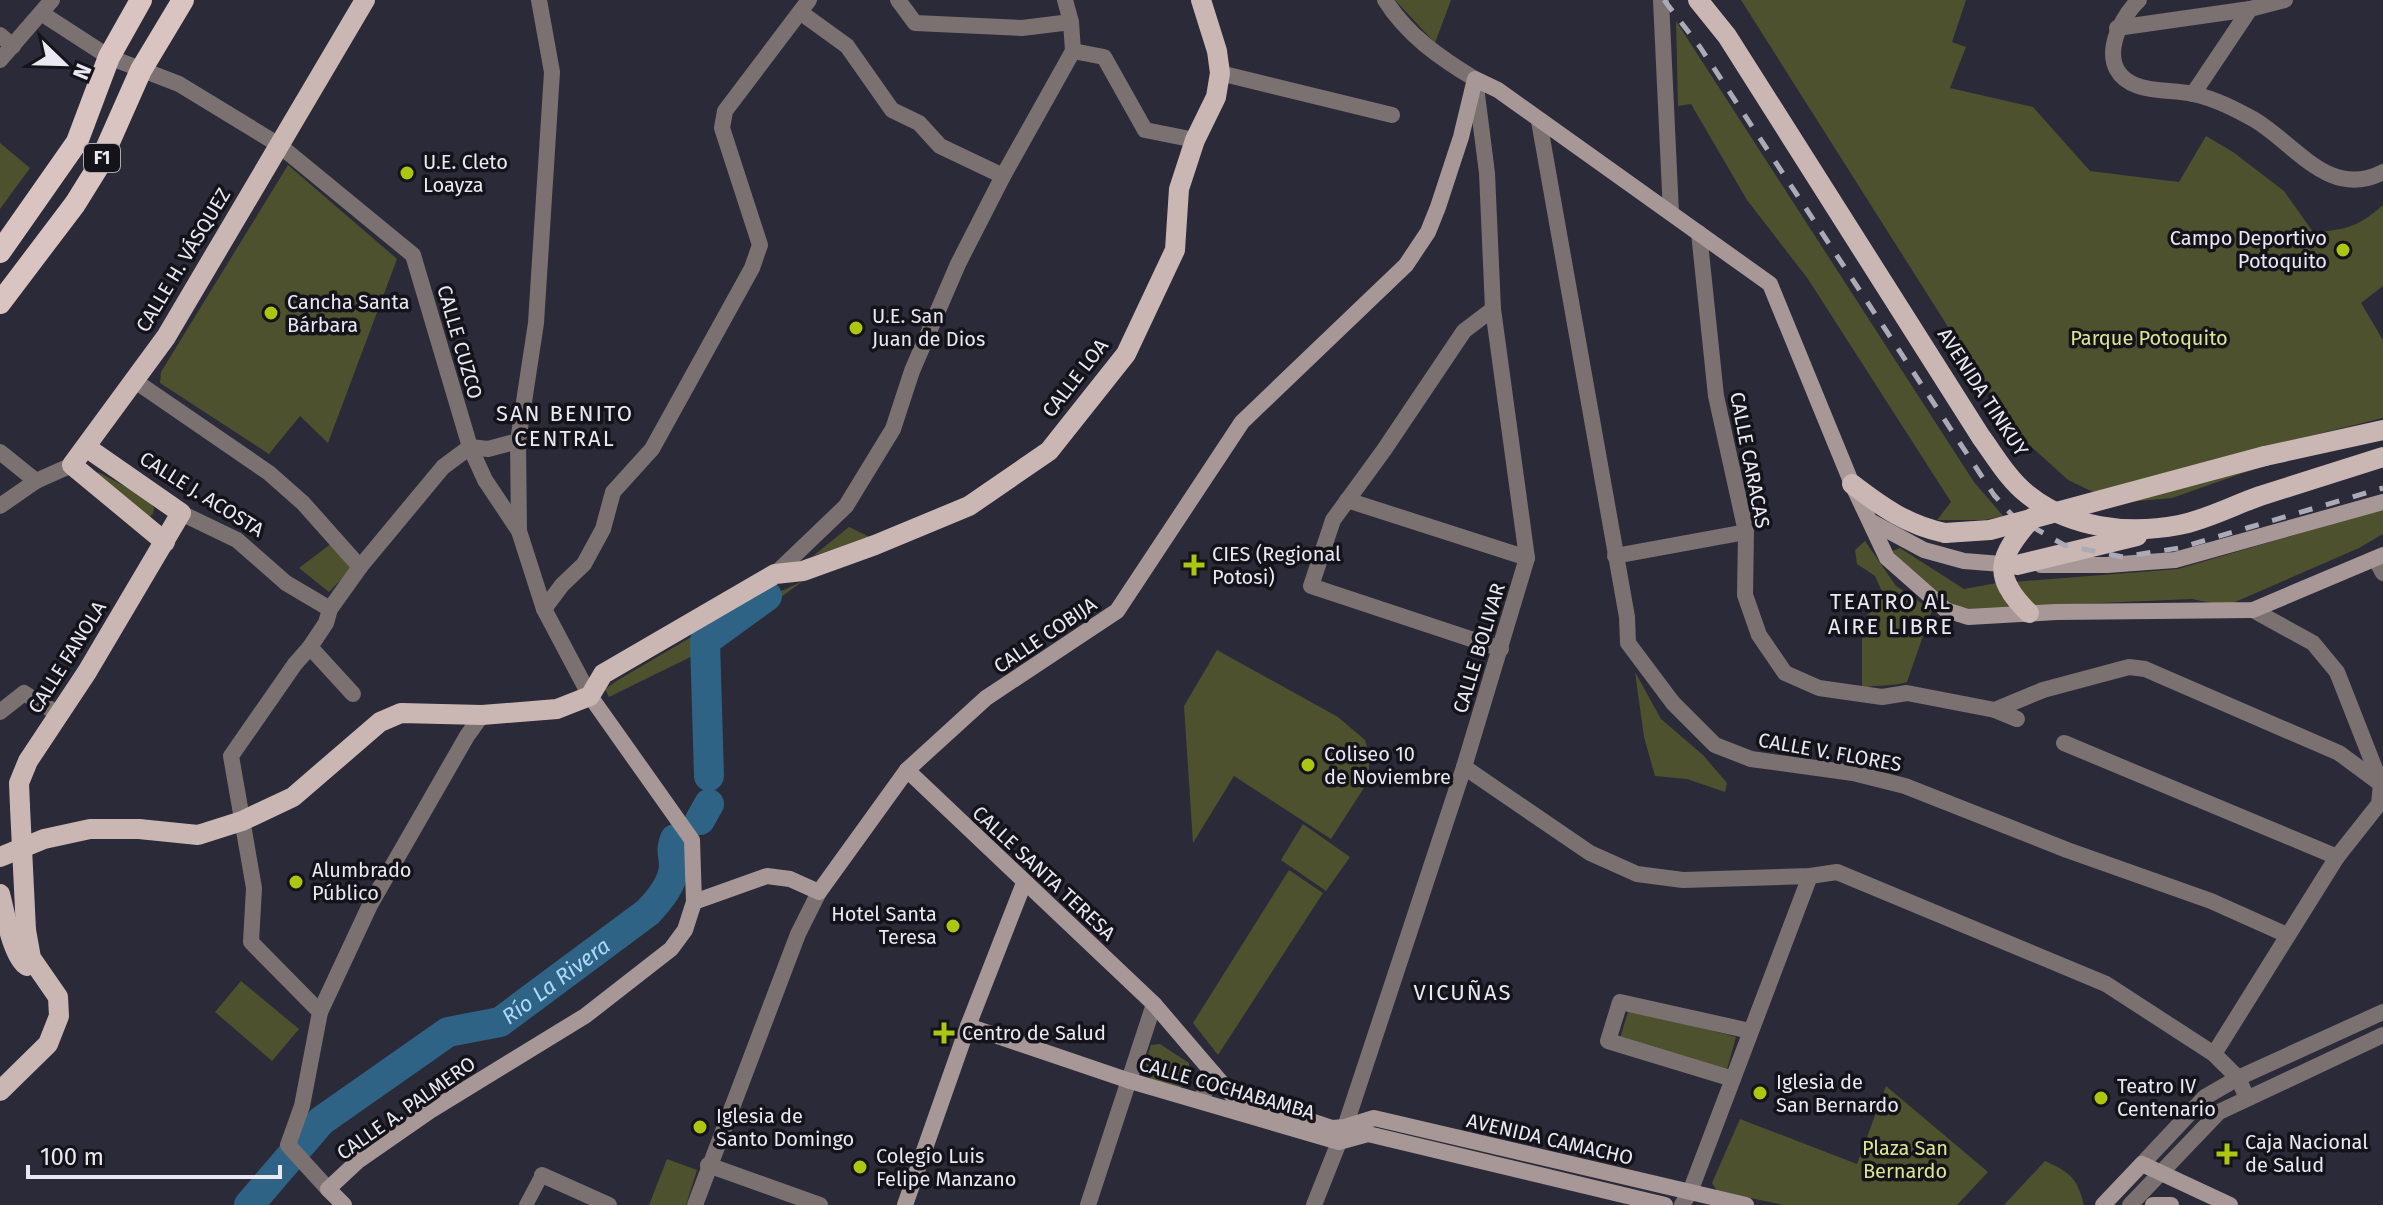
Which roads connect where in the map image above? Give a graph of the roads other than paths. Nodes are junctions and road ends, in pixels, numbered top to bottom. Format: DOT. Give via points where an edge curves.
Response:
graph roads {
  1 [pos="141,0"];
  2 [pos="183,0"];
  3 [pos="365,0"];
  4 [pos="539,0"];
  5 [pos="898,0"];
  6 [pos="1201,0"];
  7 [pos="1385,0"];
  8 [pos="1661,0"];
  9 [pos="1698,0"];
  10 [pos="2139,0"];
  11 [pos="2285,0"];
  12 [pos="1064,1"];
  13 [pos="47,6"];
  14 [pos="804,6"];
  15 [pos="2250,9"];
  16 [pos="1071,22"];
  17 [pos="2117,28"];
  18 [pos="7,41"];
  19 [pos="1073,51"];
  20 [pos="109,57"];
  21 [pos="0,60"];
  22 [pos="141,70"];
  23 [pos="1220,73"];
  24 [pos="1475,79"];
  25 [pos="2193,94"];
  26 [pos="1392,115"];
  27 [pos="1539,121"];
  28 [pos="1195,140"];
  29 [pos="279,145"];
  30 [pos="2383,172"];
  31 [pos="1003,176"];
  32 [pos="1671,213"];
  33 [pos="1699,233"];
  34 [pos="0,252"];
  35 [pos="0,303"];
  36 [pos="1493,309"];
  37 [pos="135,381"];
  38 [pos="2383,430"];
  39 [pos="518,441"];
  40 [pos="86,447"];
  41 [pos="470,447"];
  42 [pos="0,452"];
  43 [pos="2383,457"];
  44 [pos="72,465"];
  45 [pos="36,481"];
  46 [pos="1852,484"];
  47 [pos="1347,500"];
  48 [pos="2383,502"];
  49 [pos="0,506"];
  50 [pos="181,513"];
  51 [pos="2032,518"];
  52 [pos="1870,521"];
  53 [pos="2181,525"];
  54 [pos="519,531"];
  55 [pos="1746,532"];
  56 [pos="165,542"];
  57 [pos="1615,556"];
  58 [pos="1527,558"];
  59 [pos="2381,563"];
  60 [pos="2017,565"];
  61 [pos="360,567"];
  62 [pos="775,574"];
  63 [pos="330,609"];
  64 [pos="544,609"];
  65 [pos="2253,610"];
  66 [pos="2029,613"];
  67 [pos="310,647"];
  68 [pos="1501,649"];
  69 [pos="353,694"];
  70 [pos="590,696"];
  71 [pos="1995,710"];
  72 [pos="0,712"];
  73 [pos="60,715"];
  74 [pos="482,715"];
  75 [pos="2017,719"];
  76 [pos="2064,743"];
  77 [pos="1464,767"];
  78 [pos="907,770"];
  79 [pos="2381,784"];
  80 [pos="2381,807"];
  81 [pos="242,821"];
  82 [pos="0,857"];
  83 [pos="2337,857"];
  84 [pos="1810,876"];
  85 [pos="1024,883"];
  86 [pos="819,892"];
  87 [pos="0,894"];
  88 [pos="694,902"];
  89 [pos="2287,935"];
  90 [pos="44,977"];
  91 [pos="1154,1004"];
  92 [pos="320,1012"];
  93 [pos="2383,1012"];
  94 [pos="968,1026"];
  95 [pos="1750,1031"];
  96 [pos="2383,1035"];
  97 [pos="2214,1054"];
  98 [pos="1214,1074"];
  99 [pos="2238,1078"];
  100 [pos="1733,1079"];
  101 [pos="1127,1080"];
  102 [pos="0,1091"];
  103 [pos="2247,1098"];
  104 [pos="1200,1101"];
  105 [pos="1342,1134"];
  106 [pos="2142,1164"];
  107 [pos="708,1165"];
  108 [pos="2160,1173"];
  109 [pos="542,1175"];
  110 [pos="328,1189"];
  111 [pos="1686,1199"];
  112 [pos="344,1205"];
  113 [pos="526,1205"];
  114 [pos="609,1205"];
  115 [pos="695,1205"];
  116 [pos="820,1205"];
  117 [pos="905,1205"];
  118 [pos="1088,1205"];
  119 [pos="1314,1205"];
  120 [pos="1665,1205"];
  121 [pos="1746,1205"];
  122 [pos="2103,1205"];
  123 [pos="2130,1205"];
  124 [pos="2153,1205"];
  125 [pos="2171,1205"];
  126 [pos="2230,1205"];
  1 -- 20 [label="highway, F1"];
  2 -- 22 [label="highway, F1"];
  3 -- 29 [label="main road, CALLE H. VÁSQUEZ"];
  4 -- 39 [label="street" via="552,72 536,323"];
  5 -- 16 [label="street" via="915,23 1022,28"];
  6 -- 23 [label="main road, CALLE LOA"];
  7 -- 24 [label="street" via="1397,19 1436,55"];
  8 -- 32 [label="street"];
  9 -- 53 [label="main road, AVENIDA TINKUY" via="1727,36 2011,478 2028,495 2069,519 2132,530"];
  10 -- 17 [label="street"];
  11 -- 15 [label="street"];
  12 -- 16 [label="street"];
  13 -- 18 [label="street"];
  13 -- 20 [label="street, CALLE CUZCO"];
  14 -- 31 [label="street" via="847,46 892,110 919,123 940,146"];
  14 -- 64 [label="street" via="723,120 760,245 752,268 652,449 613,492 603,529 584,564"];
  15 -- 17 [label="street"];
  15 -- 25 [label="street"];
  16 -- 19 [label="street"];
  17 -- 25 [label="street" via="2115,65 2124,78 2138,86"];
  18 -- 21 [label="street"];
  19 -- 28 [label="street" via="1104,57 1145,130"];
  19 -- 31 [label="street"];
  20 -- 22 [label="street, CALLE CUZCO"];
  20 -- 34 [label="highway, F1" via="77,142"];
  22 -- 29 [label="street, CALLE CUZCO" via="179,84"];
  22 -- 35 [label="highway, F1" via="98,167"];
  23 -- 26 [label="street"];
  23 -- 28 [label="main road, CALLE LOA" via="1216,97"];
  24 -- 27 [label="main road"];
  24 -- 36 [label="street, CALLE BOLIVAR" via="1487,173"];
  24 -- 78 [label="main road, CALLE COBIJA" via="1438,207 1406,265 1242,422 1117,611 986,698"];
  25 -- 30 [label="street" via="2223,102 2342,180 2369,180"];
  27 -- 32 [label="main road"];
  27 -- 57 [label="street, CALLE V. FLORES"];
  28 -- 62 [label="main road, CALLE LOA" via="1179,189 1175,250 1126,354 1049,451 969,506 803,571"];
  29 -- 37 [label="main road, CALLE H. VÁSQUEZ"];
  29 -- 41 [label="street, CALLE CUZCO" via="413,255"];
  31 -- 62 [label="street" via="939,305 893,429 846,506"];
  32 -- 33 [label="main road"];
  33 -- 46 [label="main road" via="1770,284"];
  33 -- 55 [label="street, CALLE CARACAS" via="1716,396"];
  36 -- 47 [label="street" via="1464,331"];
  36 -- 58 [label="street, CALLE BOLIVAR"];
  37 -- 40 [label="main road, CALLE H. VÁSQUEZ"];
  37 -- 61 [label="street" via="269,473"];
  38 -- 51 [label="main road, bridge"];
  39 -- 41 [label="street" via="488,449"];
  39 -- 54 [label="street"];
  40 -- 44 [label="main road, CALLE H. VÁSQUEZ"];
  40 -- 50 [label="main road, CALLE J. ACOSTA"];
  41 -- 54 [label="street, CALLE CUZCO"];
  41 -- 61 [label="street" via="443,467"];
  42 -- 45 [label="street"];
  43 -- 53 [label="main road, AVENIDA TINKUY"];
  44 -- 45 [label="street, CALLE H. VÁSQUEZ"];
  44 -- 56 [label="main road"];
  45 -- 49 [label="street, CALLE H. VÁSQUEZ"];
  46 -- 51 [label="main road, bridge" via="1892,514 1945,533 1990,530"];
  46 -- 52 [label="main road"];
  47 -- 58 [label="street"];
  47 -- 68 [label="street" via="1333,520 1311,586"];
  48 -- 60 [label="main road" via="2175,560"];
  50 -- 56 [label="main road, CALLE FANOLA"];
  50 -- 63 [label="street, CALLE J. ACOSTA" via="237,540 286,583"];
  51 -- 66 [label="main road, bridge" via="2008,547 2003,577 2011,596"];
  52 -- 60 [label="main road" via="1924,550 1964,561"];
  52 -- 66 [label="main road" via="1887,558 1946,610 1968,617"];
  53 -- 60 [label="main road"];
  54 -- 64 [label="street, CALLE CUZCO"];
  55 -- 57 [label="street"];
  55 -- 71 [label="street, CALLE CARACAS" via="1745,595 1759,635 1785,673 1819,688 1882,697 1907,693"];
  56 -- 73 [label="main road, CALLE FANOLA"];
  57 -- 89 [label="street, CALLE V. FLORES" via="1628,643 1673,703 1715,745 1751,759 1905,786 2211,901"];
  58 -- 68 [label="street, CALLE BOLIVAR"];
  59 -- 65 [label="main road"];
  61 -- 63 [label="street"];
  62 -- 70 [label="main road" via="603,674"];
  63 -- 67 [label="street"];
  64 -- 70 [label="street, CALLE CUZCO"];
  65 -- 66 [label="main road"];
  65 -- 79 [label="street" via="2313,643 2337,672"];
  67 -- 69 [label="street"];
  67 -- 81 [label="street" via="231,756"];
  68 -- 77 [label="street, CALLE BOLIVAR"];
  70 -- 74 [label="main road" via="557,709"];
  70 -- 88 [label="main road, CALLE CUZCO" via="692,840"];
  71 -- 75 [label="street, CALLE CARACAS"];
  71 -- 79 [label="street" via="2071,682 2129,667 2145,669 2339,753"];
  72 -- 73 [label="street" via="24,693"];
  73 -- 90 [label="main road, CALLE FANOLA, bridge" via="19,783 26,930 31,958"];
  74 -- 81 [label="main road" via="401,713 380,722 293,797"];
  74 -- 92 [label="street" via="370,905"];
  76 -- 83 [label="street"];
  77 -- 84 [label="street" via="1590,853 1637,874 1683,880"];
  77 -- 105 [label="street, CALLE BOLIVAR"];
  78 -- 85 [label="main road, CALLE SANTA TERESA"];
  78 -- 86 [label="main road, CALLE COBIJA"];
  79 -- 80 [label="street"];
  80 -- 83 [label="street"];
  81 -- 82 [label="main road" via="198,835 90,829 44,839"];
  81 -- 92 [label="street" via="254,888 251,942"];
  83 -- 89 [label="street"];
  84 -- 95 [label="street"];
  84 -- 97 [label="street" via="1837,872 2106,984"];
  85 -- 91 [label="main road, CALLE SANTA TERESA"];
  85 -- 94 [label="main road"];
  86 -- 88 [label="main road" via="767,876"];
  86 -- 107 [label="street, CALLE COBIJA"];
  87 -- 90 [label="main road" via="21,962"];
  88 -- 110 [label="main road, CALLE A. PALMERO" via="685,930 671,949 585,1016 358,1161"];
  89 -- 97 [label="street"];
  90 -- 102 [label="main road, CALLE FANOLA" via="58,997 59,1016 48,1044"];
  91 -- 98 [label="main road, CALLE COCHABAMBA"];
  91 -- 101 [label="street"];
  92 -- 110 [label="street" via="302,1106 288,1145"];
  93 -- 99 [label="street"];
  94 -- 101 [label="main road, CALLE COCHABAMBA"];
  94 -- 117 [label="main road"];
  95 -- 100 [label="street"];
  95 -- 100 [label="street" via="1620,1002 1608,1041"];
  96 -- 103 [label="street"];
  97 -- 99 [label="street"];
  98 -- 104 [label="street"];
  98 -- 105 [label="main road, CALLE COCHABAMBA" via="1231,1094"];
  99 -- 103 [label="street"];
  99 -- 106 [label="street" via="2205,1097"];
  100 -- 111 [label="street"];
  101 -- 104 [label="main road, CALLE COCHABAMBA"];
  101 -- 118 [label="street"];
  103 -- 108 [label="street" via="2219,1112"];
  104 -- 105 [label="main road, CALLE COCHABAMBA"];
  105 -- 111 [label="main road, AVENIDA CAMACHO" via="1374,1118"];
  105 -- 119 [label="street, CALLE BOLIVAR"];
  105 -- 120 [label="main road, AVENIDA CAMACHO" via="1368,1134"];
  106 -- 108 [label="main road"];
  106 -- 122 [label="main road"];
  107 -- 115 [label="street, CALLE COBIJA"];
  107 -- 116 [label="street"];
  108 -- 123 [label="street"];
  108 -- 126 [label="main road"];
  109 -- 113 [label="street"];
  109 -- 114 [label="street"];
  110 -- 112 [label="main road"];
  111 -- 121 [label="main road, AVENIDA CAMACHO"];
  124 -- 125 [label="main road"];
}
